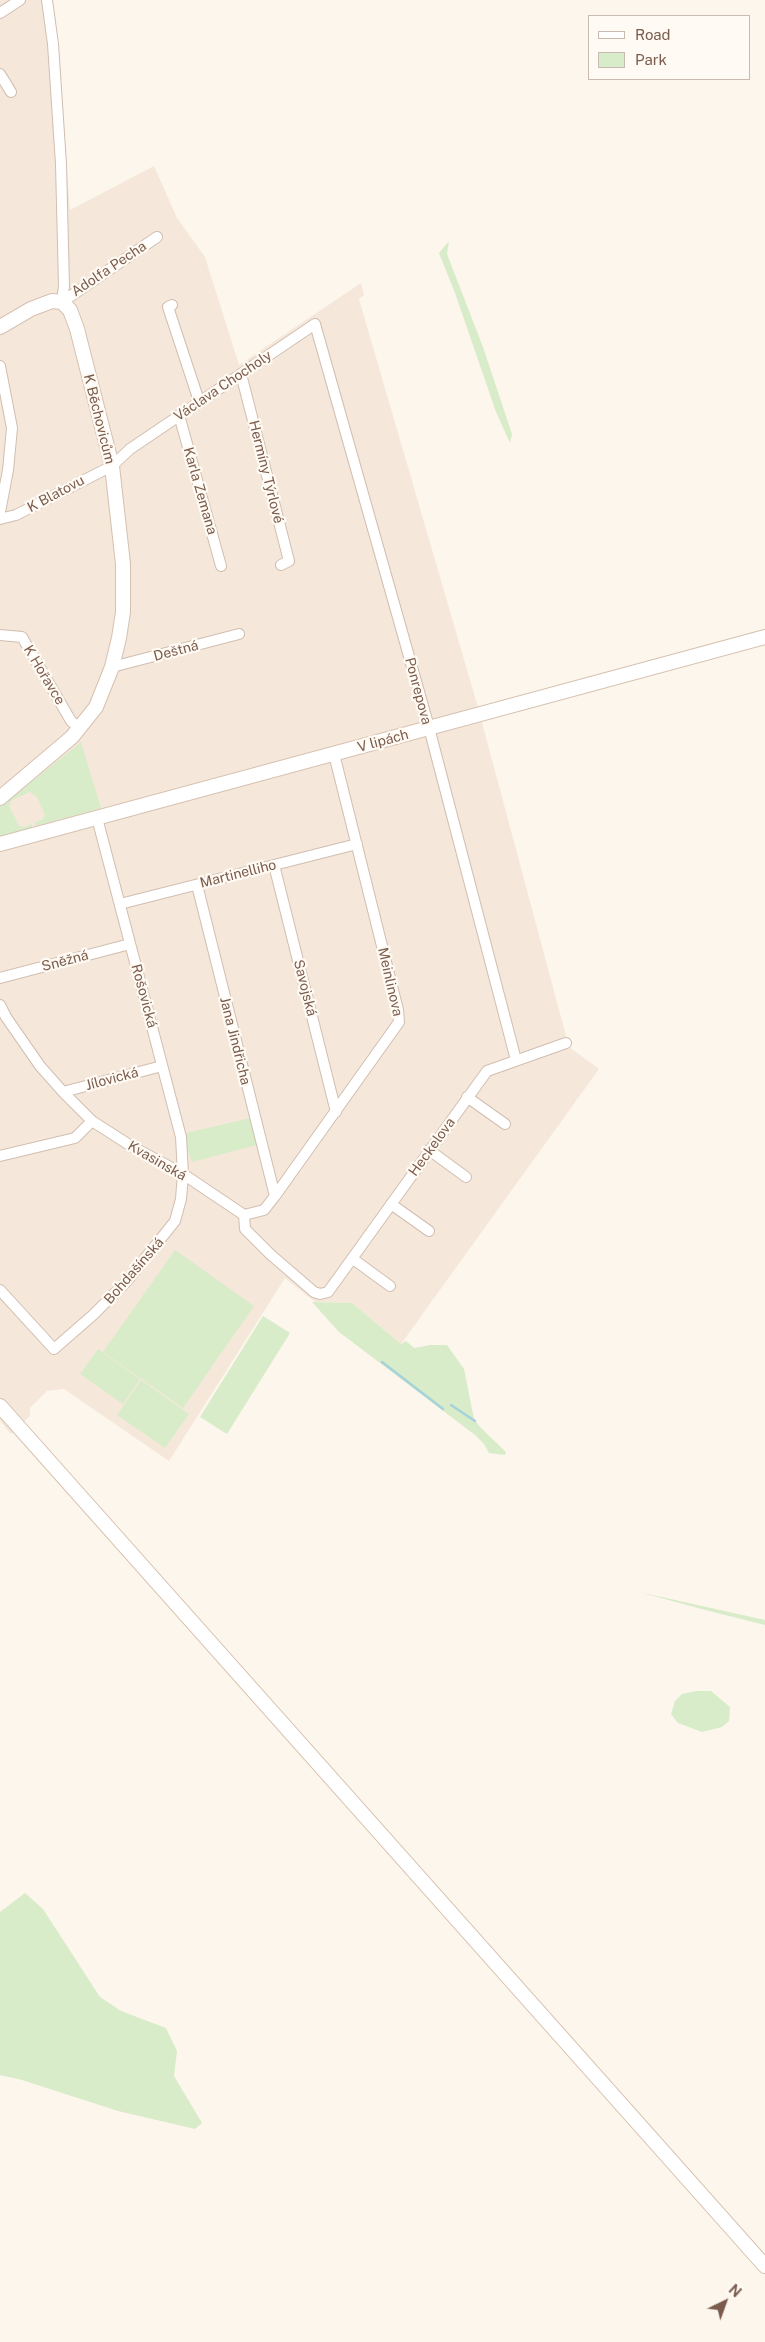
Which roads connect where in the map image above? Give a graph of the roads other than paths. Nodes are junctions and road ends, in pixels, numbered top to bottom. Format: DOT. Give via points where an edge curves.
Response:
graph roads {
  1 [pos="20,0"];
  2 [pos="46,0"];
  3 [pos="0,13"];
  4 [pos="0,74"];
  5 [pos="11,92"];
  6 [pos="157,237"];
  7 [pos="62,302"];
  8 [pos="172,305"];
  9 [pos="316,324"];
  10 [pos="0,327"];
  11 [pos="0,366"];
  12 [pos="241,374"];
  13 [pos="199,401"];
  14 [pos="179,415"];
  15 [pos="112,466"];
  16 [pos="0,512"];
  17 [pos="0,519"];
  18 [pos="280,565"];
  19 [pos="221,566"];
  20 [pos="239,634"];
  21 [pos="0,635"];
  22 [pos="765,637"];
  23 [pos="112,667"];
  24 [pos="80,729"];
  25 [pos="429,729"];
  26 [pos="334,754"];
  27 [pos="0,798"];
  28 [pos="98,818"];
  29 [pos="0,844"];
  30 [pos="357,844"];
  31 [pos="274,865"];
  32 [pos="197,885"];
  33 [pos="120,904"];
  34 [pos="130,944"];
  35 [pos="0,978"];
  36 [pos="0,1004"];
  37 [pos="3,1018"];
  38 [pos="566,1043"];
  39 [pos="516,1060"];
  40 [pos="162,1066"];
  41 [pos="62,1092"];
  42 [pos="467,1097"];
  43 [pos="336,1112"];
  44 [pos="92,1121"];
  45 [pos="505,1124"];
  46 [pos="429,1150"];
  47 [pos="0,1156"];
  48 [pos="183,1174"];
  49 [pos="466,1177"];
  50 [pos="276,1196"];
  51 [pos="391,1204"];
  52 [pos="244,1216"];
  53 [pos="429,1231"];
  54 [pos="352,1259"];
  55 [pos="390,1286"];
  56 [pos="0,1290"];
  57 [pos="0,1406"];
  58 [pos="765,2266"];
  1 -- 3 [label="street"];
  2 -- 7 [label="street" via="53,44 61,164"];
  4 -- 5 [label="street"];
  6 -- 7 [label="street, Adolfa Pecha"];
  7 -- 10 [label="street" via="40,305"];
  7 -- 15 [label="street, K Běchovicům" via="74,318"];
  8 -- 13 [label="street" via="168,307"];
  9 -- 12 [label="street, Václava Chocholy"];
  9 -- 25 [label="street, Ponrepova"];
  11 -- 16 [label="street" via="12,428"];
  12 -- 13 [label="street, Václava Chocholy"];
  12 -- 18 [label="street, Hermíny Týrlové" via="289,561"];
  13 -- 14 [label="street, Václava Chocholy"];
  14 -- 15 [label="street, Václava Chocholy" via="130,449"];
  14 -- 19 [label="street, Karla Zemana"];
  15 -- 17 [label="street, K Blatovu" via="16,515"];
  15 -- 23 [label="street, K Běchovicům" via="123,564 122,612"];
  20 -- 23 [label="street, Deštná"];
  21 -- 24 [label="street, K Hořavce" via="22,637 71,721"];
  22 -- 25 [label="street, V lipách"];
  23 -- 24 [label="street, K Běchovicům" via="96,707"];
  24 -- 27 [label="street, K Běchovicům"];
  25 -- 26 [label="street, V lipách"];
  25 -- 39 [label="street, Ponrepova"];
  26 -- 28 [label="street, V lipách"];
  26 -- 30 [label="street, Meinlinova"];
  28 -- 29 [label="street, V lipách"];
  28 -- 33 [label="street, Rošovická"];
  30 -- 31 [label="street, Martinelliho"];
  30 -- 43 [label="street, Meinlinova" via="400,1018 397,1027"];
  31 -- 32 [label="street, Martinelliho"];
  31 -- 43 [label="street, Savojská"];
  32 -- 33 [label="street, Martinelliho"];
  32 -- 50 [label="street, Jana Jindřicha"];
  33 -- 34 [label="street, Rošovická"];
  34 -- 35 [label="street, Sněžná"];
  34 -- 40 [label="street, Rošovická"];
  36 -- 37 [label="street, Kvasinská"];
  37 -- 41 [label="street, Kvasinská"];
  38 -- 39 [label="street, Heckelova"];
  39 -- 42 [label="street, Heckelova" via="487,1071"];
  40 -- 41 [label="street, Jílovická"];
  40 -- 48 [label="street, Rošovická" via="182,1142"];
  41 -- 44 [label="street, Kvasinská"];
  42 -- 45 [label="street"];
  42 -- 46 [label="street, Heckelova"];
  43 -- 50 [label="street, Meinlinova"];
  44 -- 47 [label="street" via="75,1138"];
  44 -- 48 [label="street, Kvasinská"];
  46 -- 49 [label="street"];
  46 -- 51 [label="street, Heckelova"];
  48 -- 52 [label="street, Kvasinská"];
  48 -- 56 [label="street, Bohdašínská" via="175,1222 93,1315 54,1349"];
  50 -- 52 [label="street, Meinlinova" via="264,1210"];
  51 -- 53 [label="street"];
  51 -- 54 [label="street, Heckelova"];
  52 -- 54 [label="street, Heckelova" via="245,1229 314,1292 328,1292"];
  54 -- 55 [label="street"];
  57 -- 58 [label="street"];
}
